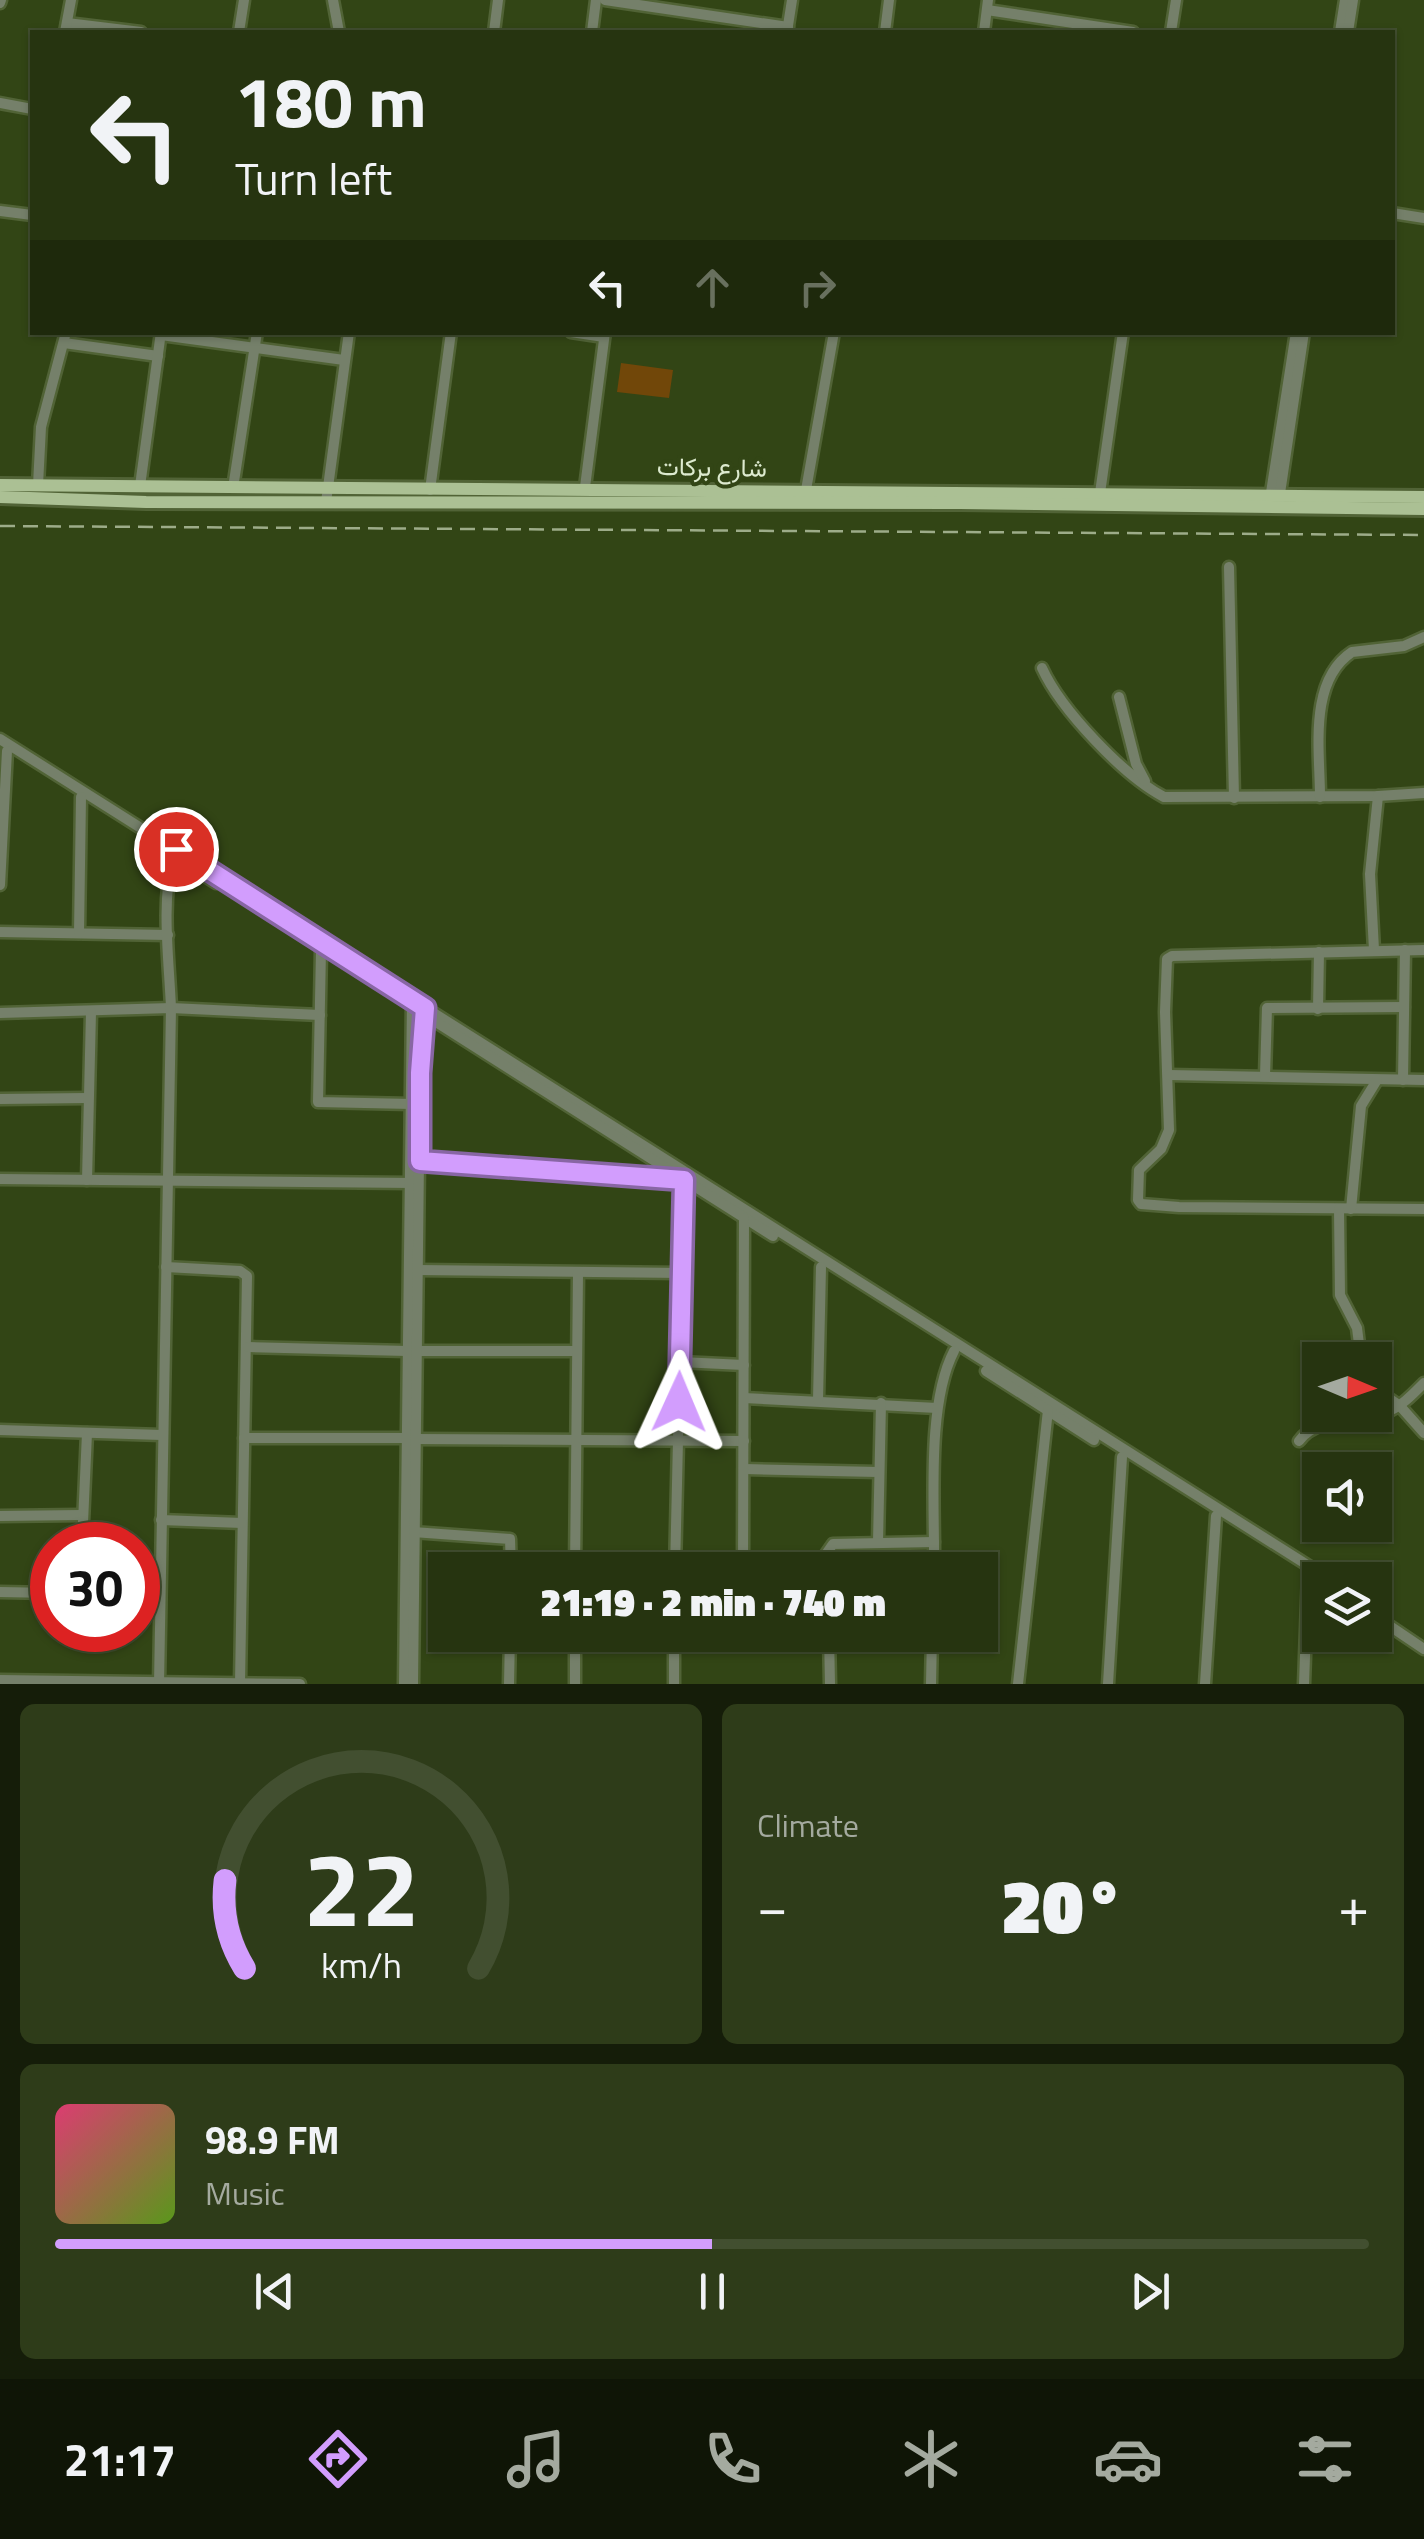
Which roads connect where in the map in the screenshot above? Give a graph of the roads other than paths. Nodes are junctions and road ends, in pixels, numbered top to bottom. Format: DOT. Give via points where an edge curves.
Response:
graph roads {
  1 [pos="71,0"];
  2 [pos="244,0"];
  3 [pos="334,0"];
  4 [pos="498,0"];
  5 [pos="596,0"];
  6 [pos="605,0"];
  7 [pos="792,0"];
  8 [pos="889,0"];
  9 [pos="1176,0"];
  10 [pos="1345,0"];
  11 [pos="1354,0"];
  12 [pos="988,5"];
  13 [pos="691,6"];
  14 [pos="66,28"];
  15 [pos="1065,28"];
  16 [pos="104,30"];
  17 [pos="239,30"];
  18 [pos="340,30"];
  19 [pos="494,30"];
  20 [pos="592,30"];
  21 [pos="787,30"];
  22 [pos="884,30"];
  23 [pos="984,30"];
  24 [pos="1099,30"];
  25 [pos="1171,30"];
  26 [pos="1340,30"];
  27 [pos="1348,30"];
  28 [pos="0,103"];
  29 [pos="30,109"];
  30 [pos="0,212"];
  31 [pos="1395,213"];
  32 [pos="30,215"];
  33 [pos="1424,218"];
  34 [pos="161,335"];
  35 [pos="168,335"];
  36 [pos="257,335"];
  37 [pos="348,335"];
  38 [pos="450,335"];
  39 [pos="605,335"];
  40 [pos="833,335"];
  41 [pos="1123,335"];
  42 [pos="1296,335"];
  43 [pos="1303,335"];
  44 [pos="65,338"];
  45 [pos="255,348"];
  46 [pos="158,356"];
  47 [pos="344,360"];
  48 [pos="0,484"];
  49 [pos="38,485"];
  50 [pos="140,486"];
  51 [pos="585,487"];
  52 [pos="233,488"];
  53 [pos="430,490"];
  54 [pos="806,490"];
  55 [pos="1100,493"];
  56 [pos="327,495"];
  57 [pos="1424,496"];
  58 [pos="0,497"];
  59 [pos="1274,501"];
  60 [pos="1424,508"];
  61 [pos="1229,567"];
  62 [pos="1424,637"];
  63 [pos="1042,668"];
  64 [pos="1119,697"];
  65 [pos="0,738"];
  66 [pos="3,749"];
  67 [pos="1148,786"];
  68 [pos="1424,793"];
  69 [pos="1378,796"];
  70 [pos="1320,797"];
  71 [pos="81,798"];
  72 [pos="1234,798"];
  73 [pos="173,856"];
  74 [pos="0,885"];
  75 [pos="0,932"];
  76 [pos="79,933"];
  77 [pos="168,935"];
  78 [pos="321,950"];
  79 [pos="1374,950"];
  80 [pos="1405,950"];
  81 [pos="1424,950"];
  82 [pos="1319,952"];
  83 [pos="412,1003"];
  84 [pos="1404,1007"];
  85 [pos="170,1008"];
  86 [pos="1318,1008"];
  87 [pos="424,1011"];
  88 [pos="91,1012"];
  89 [pos="0,1013"];
  90 [pos="320,1015"];
  91 [pos="1169,1075"];
  92 [pos="1265,1076"];
  93 [pos="1378,1080"];
  94 [pos="1404,1080"];
  95 [pos="1424,1080"];
  96 [pos="88,1098"];
  97 [pos="0,1099"];
  98 [pos="412,1104"];
  99 [pos="420,1161"];
  100 [pos="0,1178"];
  101 [pos="87,1180"];
  102 [pos="684,1180"];
  103 [pos="168,1181"];
  104 [pos="415,1183"];
  105 [pos="1345,1209"];
  106 [pos="1424,1209"];
  107 [pos="744,1218"];
  108 [pos="166,1267"];
  109 [pos="822,1267"];
  110 [pos="417,1270"];
  111 [pos="578,1273"];
  112 [pos="682,1273"];
  113 [pos="1359,1342"];
  114 [pos="248,1347"];
  115 [pos="411,1351"];
  116 [pos="576,1351"];
  117 [pos="954,1351"];
  118 [pos="680,1362"];
  119 [pos="744,1365"];
  120 [pos="1424,1382"];
  121 [pos="1013,1384"];
  122 [pos="744,1398"];
  123 [pos="818,1400"];
  124 [pos="1392,1401"];
  125 [pos="881,1404"];
  126 [pos="1400,1406"];
  127 [pos="937,1408"];
  128 [pos="1048,1410"];
  129 [pos="0,1430"];
  130 [pos="86,1433"];
  131 [pos="1424,1433"];
  132 [pos="162,1435"];
  133 [pos="244,1438"];
  134 [pos="575,1438"];
  135 [pos="411,1439"];
  136 [pos="678,1441"];
  137 [pos="744,1441"];
  138 [pos="1299,1441"];
  139 [pos="1122,1457"];
  140 [pos="744,1469"];
  141 [pos="878,1472"];
  142 [pos="81,1515"];
  143 [pos="0,1516"];
  144 [pos="1216,1516"];
  145 [pos="161,1520"];
  146 [pos="81,1522"];
  147 [pos="242,1523"];
  148 [pos="414,1532"];
  149 [pos="878,1542"];
  150 [pos="934,1542"];
  151 [pos="510,1552"];
  152 [pos="575,1552"];
  153 [pos="675,1552"];
  154 [pos="743,1552"];
  155 [pos="828,1552"];
  156 [pos="934,1552"];
  157 [pos="1302,1562"];
  158 [pos="1302,1569"];
  159 [pos="0,1592"];
  160 [pos="30,1593"];
  161 [pos="160,1598"];
  162 [pos="1392,1624"];
  163 [pos="1424,1646"];
  164 [pos="159,1652"];
  165 [pos="510,1652"];
  166 [pos="575,1652"];
  167 [pos="674,1652"];
  168 [pos="829,1652"];
  169 [pos="932,1652"];
  170 [pos="1305,1652"];
  171 [pos="0,1680"];
  172 [pos="83,1682"];
  173 [pos="159,1683"];
  174 [pos="240,1683"];
  175 [pos="300,1684"];
  176 [pos="404,1684"];
  177 [pos="412,1684"];
  178 [pos="509,1684"];
  179 [pos="575,1684"];
  180 [pos="674,1684"];
  181 [pos="830,1684"];
  182 [pos="931,1684"];
  183 [pos="1018,1684"];
  184 [pos="1108,1684"];
  185 [pos="1205,1684"];
  186 [pos="1304,1684"];
  1 -- 14 [label="street"];
  2 -- 17 [label="street"];
  3 -- 18 [label="street"];
  4 -- 19 [label="street"];
  5 -- 20 [label="street"];
  6 -- 13 [label="street"];
  7 -- 21 [label="street"];
  8 -- 22 [label="street"];
  9 -- 25 [label="street"];
  10 -- 26 [label="street"];
  11 -- 27 [label="street"];
  12 -- 15 [label="street"];
  12 -- 23 [label="street"];
  13 -- 21 [label="street"];
  14 -- 16 [label="street"];
  15 -- 24 [label="street"];
  28 -- 29 [label="street"];
  30 -- 32 [label="street"];
  31 -- 33 [label="street"];
  34 -- 46 [label="street"];
  35 -- 45 [label="street"];
  36 -- 45 [label="street"];
  37 -- 47 [label="street"];
  38 -- 53 [label="street"];
  39 -- 51 [label="street"];
  40 -- 54 [label="street"];
  41 -- 55 [label="street"];
  42 -- 59 [label="street"];
  43 -- 59 [label="street"];
  44 -- 46 [label="street"];
  44 -- 49 [label="street" via="41,427"];
  45 -- 47 [label="street"];
  45 -- 52 [label="street"];
  46 -- 50 [label="street"];
  47 -- 56 [label="street"];
  48 -- 49 [label="main road, شارع بركات"];
  49 -- 50 [label="main road, شارع بركات"];
  50 -- 52 [label="main road, شارع بركات"];
  51 -- 53 [label="main road, شارع بركات"];
  51 -- 54 [label="main road, شارع بركات"];
  52 -- 56 [label="main road, شارع بركات"];
  53 -- 56 [label="main road, شارع بركات"];
  54 -- 55 [label="main road, شارع بركات"];
  55 -- 59 [label="main road, شارع بركات"];
  56 -- 58 [label="main road, شارع بركات"];
  56 -- 59 [label="main road, شارع بركات"];
  57 -- 59 [label="main road, شارع بركات"];
  59 -- 60 [label="main road, شارع بركات"];
  61 -- 72 [label="street"];
  62 -- 70 [label="street" via="1352,652 1328,680"];
  63 -- 67 [label="street" via="1098,745"];
  64 -- 67 [label="street"];
  65 -- 83 [label="street"];
  66 -- 71 [label="street"];
  66 -- 74 [label="street"];
  67 -- 72 [label="street" via="1174,799"];
  68 -- 69 [label="street"];
  69 -- 70 [label="street"];
  69 -- 79 [label="street" via="1370,892"];
  70 -- 72 [label="street"];
  71 -- 73 [label="street"];
  71 -- 76 [label="street"];
  73 -- 77 [label="street"];
  73 -- 78 [label="street"];
  75 -- 76 [label="street"];
  76 -- 77 [label="street"];
  77 -- 85 [label="street"];
  78 -- 83 [label="street"];
  78 -- 90 [label="street"];
  79 -- 80 [label="street"];
  79 -- 82 [label="street"];
  80 -- 81 [label="street"];
  80 -- 84 [label="street"];
  82 -- 86 [label="street"];
  82 -- 91 [label="street" via="1166,959"];
  83 -- 87 [label="street"];
  83 -- 98 [label="street"];
  84 -- 86 [label="street"];
  84 -- 94 [label="street"];
  85 -- 88 [label="street"];
  85 -- 90 [label="street"];
  85 -- 103 [label="street"];
  86 -- 92 [label="street" via="1267,1008"];
  87 -- 99 [label="street"];
  87 -- 102 [label="street"];
  87 -- 121 [label="street"];
  88 -- 89 [label="street"];
  88 -- 96 [label="street"];
  90 -- 98 [label="street" via="318,1102"];
  91 -- 92 [label="street"];
  91 -- 105 [label="street" via="1167,1141 1140,1170 1138,1203"];
  92 -- 93 [label="street"];
  93 -- 94 [label="street"];
  93 -- 105 [label="street" via="1361,1106"];
  94 -- 95 [label="street"];
  96 -- 97 [label="street"];
  96 -- 101 [label="street"];
  98 -- 104 [label="street"];
  99 -- 102 [label="street"];
  99 -- 104 [label="street"];
  100 -- 101 [label="street"];
  101 -- 103 [label="street"];
  102 -- 107 [label="street"];
  102 -- 112 [label="street"];
  103 -- 104 [label="street"];
  103 -- 108 [label="street"];
  104 -- 110 [label="street"];
  104 -- 115 [label="street"];
  105 -- 106 [label="street"];
  105 -- 113 [label="street" via="1340,1296"];
  107 -- 109 [label="street"];
  107 -- 119 [label="street"];
  108 -- 114 [label="street" via="244,1272"];
  108 -- 132 [label="street"];
  109 -- 117 [label="street"];
  109 -- 123 [label="street"];
  110 -- 111 [label="street"];
  110 -- 115 [label="street"];
  111 -- 112 [label="street"];
  111 -- 116 [label="street"];
  112 -- 118 [label="street"];
  114 -- 115 [label="street"];
  114 -- 133 [label="street"];
  115 -- 116 [label="street"];
  115 -- 135 [label="street"];
  116 -- 134 [label="street"];
  117 -- 121 [label="street"];
  117 -- 127 [label="street"];
  118 -- 119 [label="street"];
  118 -- 136 [label="street"];
  119 -- 122 [label="street"];
  120 -- 126 [label="street"];
  121 -- 128 [label="street"];
  121 -- 157 [label="street"];
  122 -- 123 [label="street"];
  122 -- 137 [label="street"];
  123 -- 125 [label="street"];
  124 -- 126 [label="street"];
  125 -- 127 [label="street"];
  125 -- 141 [label="street"];
  126 -- 131 [label="street"];
  126 -- 138 [label="street" via="1315,1427"];
  127 -- 150 [label="street"];
  128 -- 139 [label="street"];
  128 -- 183 [label="street"];
  129 -- 130 [label="street"];
  130 -- 132 [label="street"];
  130 -- 142 [label="street"];
  132 -- 145 [label="street"];
  133 -- 135 [label="street"];
  133 -- 147 [label="street"];
  134 -- 135 [label="street"];
  134 -- 136 [label="street"];
  134 -- 152 [label="street"];
  135 -- 148 [label="street"];
  135 -- 176 [label="street"];
  136 -- 137 [label="street"];
  136 -- 153 [label="street"];
  137 -- 140 [label="street"];
  139 -- 144 [label="street"];
  139 -- 184 [label="street"];
  140 -- 141 [label="street"];
  140 -- 154 [label="street"];
  141 -- 149 [label="street"];
  142 -- 143 [label="street"];
  142 -- 146 [label="street"];
  144 -- 158 [label="street"];
  144 -- 185 [label="street"];
  145 -- 147 [label="street"];
  145 -- 161 [label="street"];
  147 -- 174 [label="street"];
  148 -- 151 [label="street" via="510,1539"];
  148 -- 177 [label="street"];
  149 -- 150 [label="street"];
  149 -- 155 [label="street" via="828,1546"];
  150 -- 156 [label="street"];
  159 -- 160 [label="street"];
  162 -- 163 [label="street"];
  164 -- 173 [label="street"];
  165 -- 178 [label="street"];
  166 -- 179 [label="street"];
  167 -- 180 [label="street"];
  168 -- 181 [label="street"];
  169 -- 182 [label="street"];
  170 -- 186 [label="street"];
  171 -- 172 [label="street"];
  172 -- 173 [label="street"];
  173 -- 174 [label="street"];
  174 -- 175 [label="street"];
}
